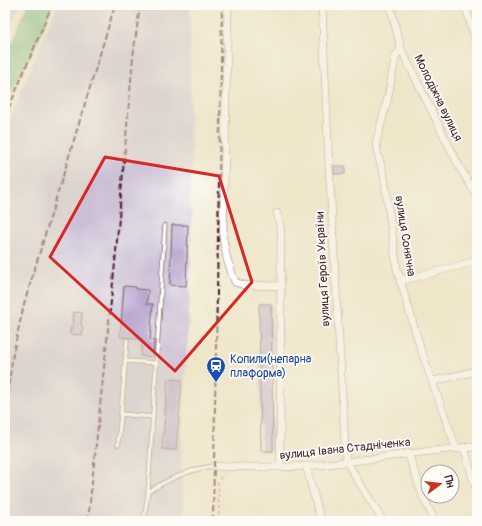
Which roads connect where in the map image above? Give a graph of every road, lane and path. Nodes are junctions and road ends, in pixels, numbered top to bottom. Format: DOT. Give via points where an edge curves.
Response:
graph roads {
  1 [pos="228,5"];
  2 [pos="322,5"];
  3 [pos="390,5"];
  4 [pos="465,5"];
  5 [pos="477,45"];
  6 [pos="401,49"];
  7 [pos="477,196"];
  8 [pos="277,213"];
  9 [pos="165,225"];
  10 [pos="477,261"];
  11 [pos="400,281"];
  12 [pos="281,286"];
  13 [pos="127,340"];
  14 [pos="125,361"];
  15 [pos="157,363"];
  16 [pos="477,371"];
  17 [pos="433,381"];
  18 [pos="121,414"];
  19 [pos="153,416"];
  20 [pos="118,445"];
  21 [pos="464,447"];
  22 [pos="477,447"];
  23 [pos="456,448"];
  24 [pos="408,453"];
  25 [pos="346,461"];
  26 [pos="214,466"];
  27 [pos="306,466"];
  28 [pos="231,467"];
  29 [pos="280,467"];
  30 [pos="148,492"];
  31 [pos="477,493"];
  32 [pos="144,521"];
  33 [pos="219,521"];
  34 [pos="321,521"];
  35 [pos="384,521"];
  36 [pos="435,521"];
  1 -- 12 [label="street" via="223,238 227,260 235,282 244,285"];
  2 -- 25 [label="street, вулиця Героїв України"];
  3 -- 6 [label="street, Молодіжна вулиця"];
  4 -- 5 [label="street"];
  6 -- 7 [label="street, Молодіжна вулиця" via="460,168"];
  6 -- 11 [label="street, вулиця Сонячна" via="396,55 376,142 384,176"];
  8 -- 12 [label="street" via="281,231"];
  9 -- 15 [label="lane"];
  10 -- 11 [label="street"];
  11 -- 17 [label="street, вулиця Сонячна"];
  12 -- 29 [label="street"];
  13 -- 14 [label="lane"];
  14 -- 15 [label="lane"];
  14 -- 18 [label="lane"];
  15 -- 19 [label="lane"];
  16 -- 17 [label="street"];
  17 -- 23 [label="street, вулиця Сонячна"];
  18 -- 19 [label="lane"];
  18 -- 20 [label="lane"];
  19 -- 30 [label="lane"];
  21 -- 22 [label="street, вулиця Івана Стадніченка"];
  21 -- 23 [label="street, вулиця Івана Стадніченка"];
  21 -- 31 [label="street"];
  23 -- 24 [label="street, вулиця Івана Стадніченка"];
  24 -- 25 [label="street, вулиця Івана Стадніченка"];
  24 -- 36 [label="street" via="423,497"];
  25 -- 27 [label="street, вулиця Івана Стадніченка"];
  25 -- 35 [label="street, вулиця Героїв України"];
  26 -- 28 [label="street, вулиця Івана Стадніченка"];
  26 -- 30 [label="lane" via="204,467 161,483"];
  27 -- 29 [label="street, вулиця Івана Стадніченка"];
  27 -- 34 [label="street"];
  28 -- 29 [label="street, вулиця Івана Стадніченка"];
  28 -- 33 [label="path" via="218,481"];
  30 -- 32 [label="lane"];
}
